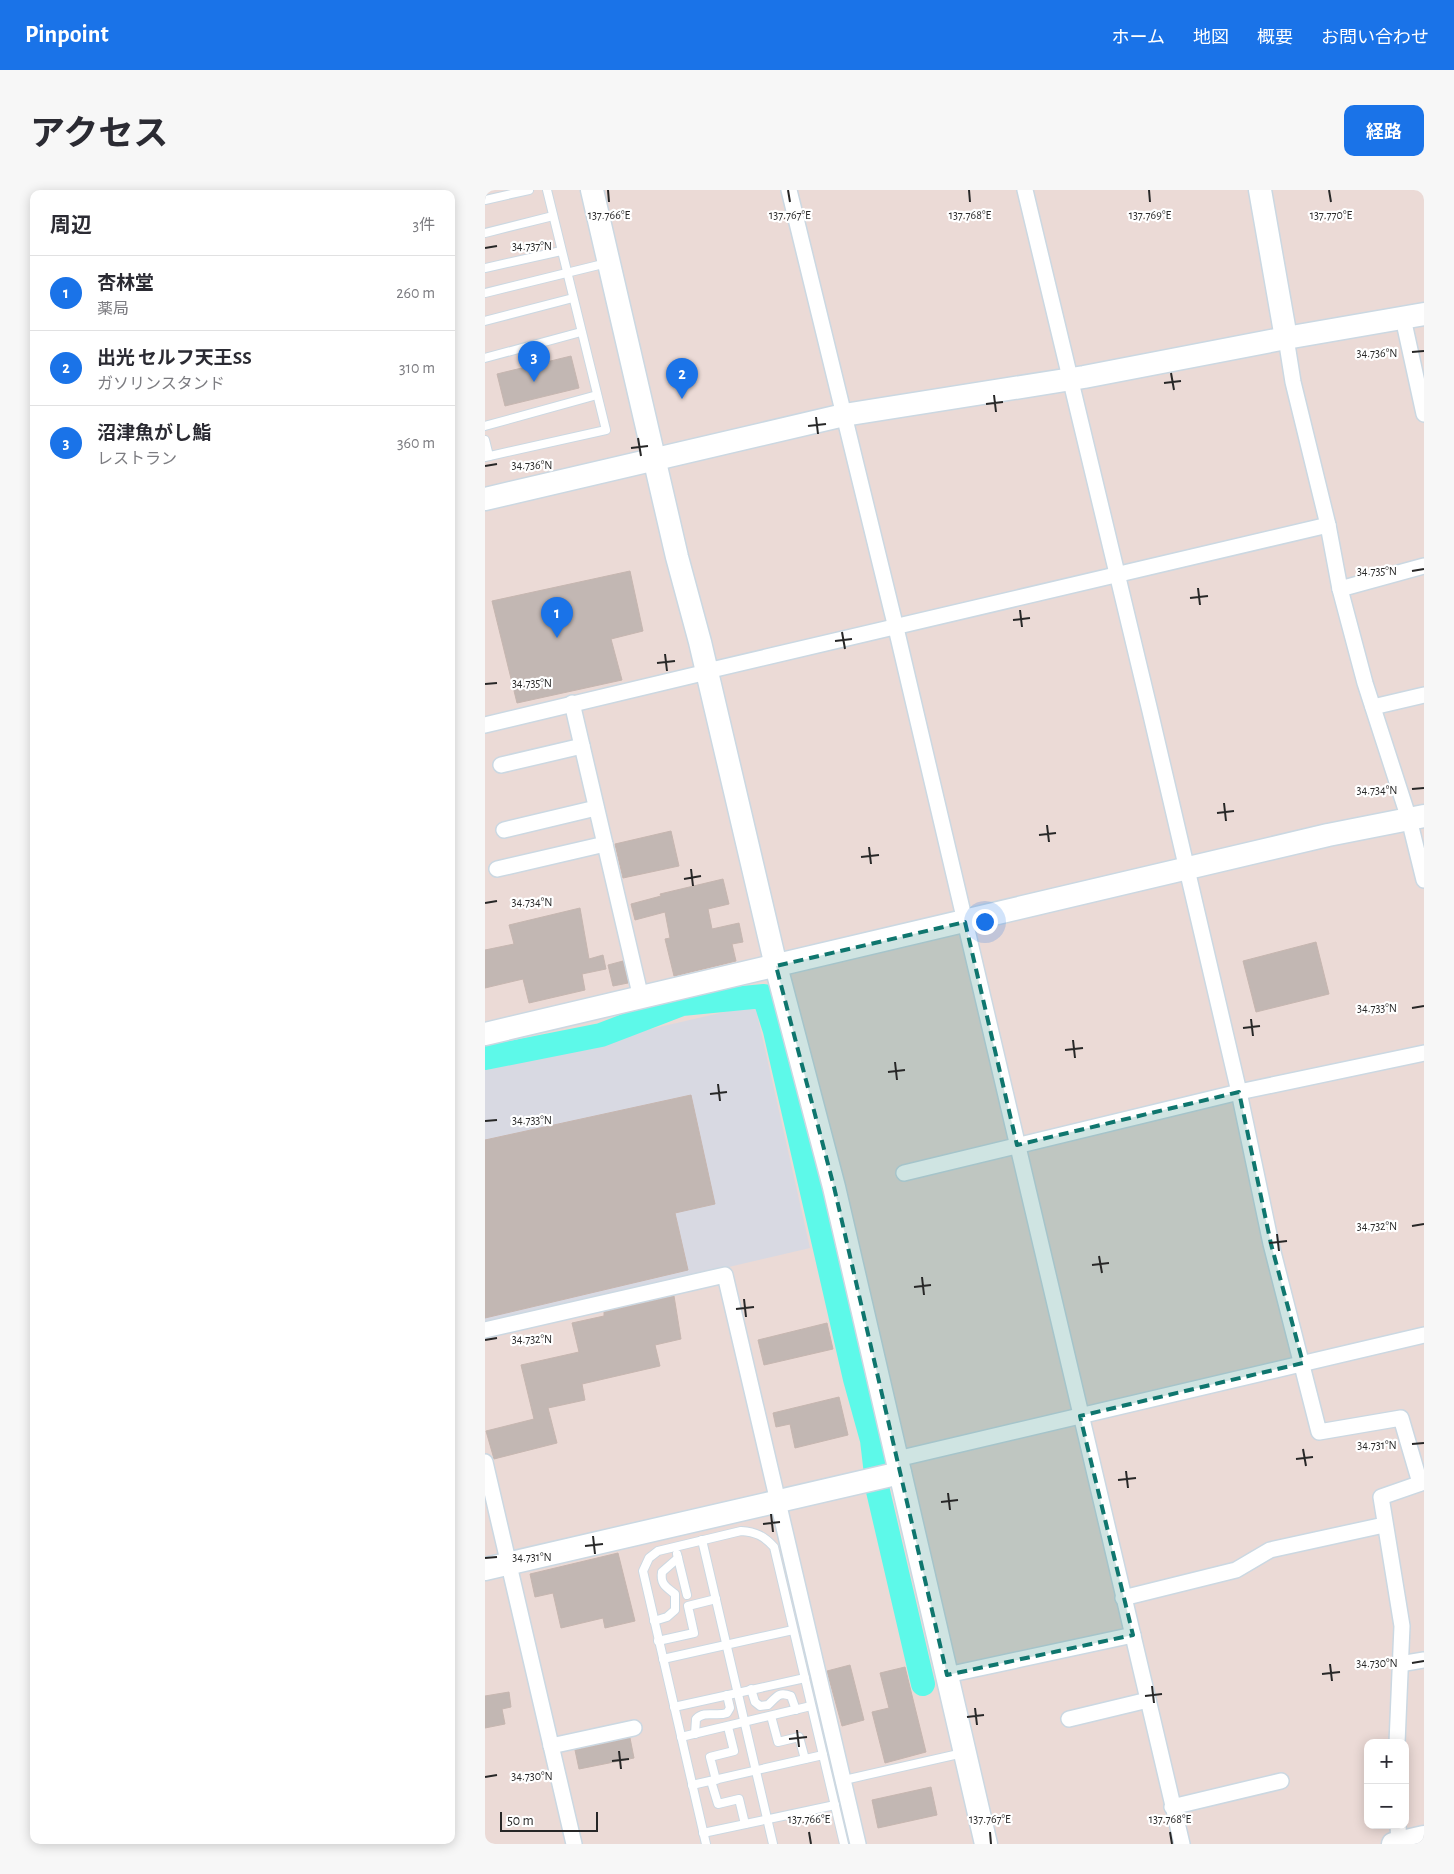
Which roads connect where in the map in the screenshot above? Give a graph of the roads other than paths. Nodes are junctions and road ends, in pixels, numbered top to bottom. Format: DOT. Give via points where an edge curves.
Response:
graph roads {
  1 [pos="529,190"];
  2 [pos="547,190"];
  3 [pos="592,190"];
  4 [pos="789,190"];
  5 [pos="1025,190"];
  6 [pos="1260,190"];
  7 [pos="485,200"];
  8 [pos="553,216"];
  9 [pos="485,233"];
  10 [pos="561,251"];
  11 [pos="609,263"];
  12 [pos="485,268"];
  13 [pos="567,272"];
  14 [pos="485,293"];
  15 [pos="573,298"];
  16 [pos="1414,316"];
  17 [pos="485,321"];
  18 [pos="581,332"];
  19 [pos="1286,338"];
  20 [pos="485,358"];
  21 [pos="1070,379"];
  22 [pos="597,395"];
  23 [pos="1424,414"];
  24 [pos="844,415"];
  25 [pos="485,426"];
  26 [pos="485,440"];
  27 [pos="487,457"];
  28 [pos="654,460"];
  29 [pos="485,499"];
  30 [pos="1328,526"];
  31 [pos="1424,566"];
  32 [pos="1117,574"];
  33 [pos="1340,589"];
  34 [pos="896,628"];
  35 [pos="701,674"];
  36 [pos="1424,695"];
  37 [pos="571,703"];
  38 [pos="1373,707"];
  39 [pos="485,725"];
  40 [pos="582,746"];
  41 [pos="501,765"];
  42 [pos="597,808"];
  43 [pos="1417,817"];
  44 [pos="504,830"];
  45 [pos="605,844"];
  46 [pos="497,869"];
  47 [pos="1187,869"];
  48 [pos="1424,880"];
  49 [pos="965,922"];
  50 [pos="775,966"];
  51 [pos="641,998"];
  52 [pos="485,1034"];
  53 [pos="1424,1053"];
  54 [pos="1239,1092"];
  55 [pos="1017,1145"];
  56 [pos="904,1173"];
  57 [pos="485,1330"];
  58 [pos="1424,1334"];
  59 [pos="1303,1364"];
  60 [pos="1080,1416"];
  61 [pos="485,1462"];
  62 [pos="887,1472"];
  63 [pos="1422,1483"];
  64 [pos="780,1501"];
  65 [pos="1384,1525"];
  66 [pos="703,1540"];
  67 [pos="675,1547"];
  68 [pos="678,1558"];
  69 [pos="509,1564"];
  70 [pos="485,1570"];
  71 [pos="687,1595"];
  72 [pos="1123,1598"];
  73 [pos="716,1599"];
  74 [pos="653,1620"];
  75 [pos="793,1630"];
  76 [pos="1133,1635"];
  77 [pos="658,1641"];
  78 [pos="726,1645"];
  79 [pos="663,1659"];
  80 [pos="1424,1660"];
  81 [pos="1400,1664"];
  82 [pos="947,1675"];
  83 [pos="805,1678"];
  84 [pos="751,1689"];
  85 [pos="738,1693"];
  86 [pos="727,1695"];
  87 [pos="1148,1700"];
  88 [pos="811,1706"];
  89 [pos="674,1707"];
  90 [pos="796,1710"];
  91 [pos="771,1716"];
  92 [pos="1069,1719"];
  93 [pos="745,1723"];
  94 [pos="728,1727"];
  95 [pos="634,1728"];
  96 [pos="695,1734"];
  97 [pos="681,1737"];
  98 [pos="1397,1739"];
  99 [pos="551,1746"];
  100 [pos="965,1753"];
  101 [pos="823,1755"];
  102 [pos="805,1759"];
  103 [pos="756,1771"];
  104 [pos="714,1780"];
  105 [pos="1281,1781"];
  106 [pos="837,1782"];
  107 [pos="692,1785"];
  108 [pos="835,1804"];
  109 [pos="1172,1807"];
  110 [pos="767,1819"];
  111 [pos="745,1824"];
  112 [pos="703,1833"];
  113 [pos="1424,1836"];
  114 [pos="1397,1839"];
  115 [pos="574,1844"];
  116 [pos="706,1844"];
  117 [pos="773,1844"];
  118 [pos="844,1844"];
  119 [pos="858,1844"];
  120 [pos="986,1844"];
  121 [pos="1182,1844"];
  1 -- 7 [label="lane"];
  2 -- 8 [label="lane"];
  3 -- 11 [label="street"];
  4 -- 24 [label="street"];
  5 -- 21 [label="street"];
  6 -- 19 [label="street"];
  8 -- 9 [label="lane"];
  8 -- 10 [label="lane"];
  10 -- 12 [label="lane"];
  10 -- 13 [label="lane"];
  11 -- 13 [label="lane"];
  11 -- 28 [label="street"];
  13 -- 14 [label="lane"];
  13 -- 15 [label="lane"];
  15 -- 17 [label="lane"];
  15 -- 18 [label="lane"];
  16 -- 19 [label="street"];
  16 -- 23 [label="street"];
  18 -- 20 [label="lane"];
  18 -- 22 [label="lane"];
  19 -- 21 [label="street"];
  19 -- 30 [label="street" via="1293,382"];
  21 -- 24 [label="street"];
  21 -- 32 [label="street"];
  22 -- 25 [label="lane"];
  22 -- 27 [label="lane" via="606,430"];
  24 -- 28 [label="street"];
  24 -- 34 [label="street"];
  26 -- 27 [label="lane"];
  28 -- 29 [label="street"];
  28 -- 35 [label="street"];
  30 -- 32 [label="street"];
  30 -- 33 [label="street"];
  31 -- 33 [label="street"];
  32 -- 34 [label="street"];
  32 -- 47 [label="street"];
  33 -- 38 [label="street"];
  34 -- 35 [label="street"];
  34 -- 49 [label="street"];
  35 -- 37 [label="street"];
  35 -- 50 [label="street"];
  36 -- 38 [label="street"];
  37 -- 39 [label="street"];
  37 -- 40 [label="street"];
  38 -- 43 [label="street"];
  40 -- 41 [label="street"];
  40 -- 42 [label="street"];
  42 -- 44 [label="street"];
  42 -- 45 [label="street"];
  43 -- 47 [label="street"];
  43 -- 48 [label="street"];
  45 -- 46 [label="street"];
  45 -- 51 [label="street"];
  47 -- 49 [label="street"];
  47 -- 54 [label="street"];
  49 -- 50 [label="street"];
  49 -- 55 [label="street"];
  50 -- 51 [label="street"];
  50 -- 62 [label="street" via="834,1187"];
  51 -- 52 [label="street"];
  53 -- 54 [label="street"];
  54 -- 55 [label="street"];
  54 -- 59 [label="street" via="1271,1244"];
  55 -- 56 [label="street"];
  55 -- 60 [label="street"];
  57 -- 64 [label="street" via="725,1275"];
  58 -- 59 [label="street"];
  59 -- 60 [label="street"];
  59 -- 63 [label="street" via="1319,1432 1401,1418"];
  60 -- 62 [label="street"];
  60 -- 72 [label="street"];
  61 -- 69 [label="street"];
  62 -- 64 [label="street"];
  62 -- 82 [label="street"];
  63 -- 65 [label="street" via="1381,1497"];
  64 -- 69 [label="street"];
  64 -- 106 [label="street"];
  65 -- 72 [label="street" via="1270,1550 1236,1570"];
  65 -- 81 [label="street" via="1402,1626"];
  66 -- 67 [label="lane"];
  66 -- 73 [label="lane"];
  66 -- 75 [label="lane" via="741,1531 765,1537 774,1547"];
  67 -- 68 [label="lane"];
  67 -- 74 [label="lane" via="658,1551 649,1558 643,1571"];
  68 -- 71 [label="lane"];
  68 -- 74 [label="lane" via="662,1572 660,1579 675,1594 675,1610 667,1617"];
  69 -- 70 [label="street"];
  69 -- 99 [label="street"];
  72 -- 76 [label="street"];
  73 -- 77 [label="lane" via="688,1606 694,1633"];
  73 -- 78 [label="lane"];
  74 -- 77 [label="lane"];
  75 -- 78 [label="lane"];
  75 -- 83 [label="lane"];
  76 -- 82 [label="street"];
  76 -- 87 [label="street"];
  77 -- 79 [label="lane"];
  78 -- 79 [label="lane"];
  78 -- 85 [label="lane"];
  79 -- 89 [label="lane"];
  80 -- 81 [label="street"];
  81 -- 98 [label="street"];
  82 -- 100 [label="street"];
  83 -- 84 [label="lane"];
  83 -- 88 [label="lane"];
  84 -- 85 [label="lane"];
  84 -- 90 [label="lane" via="755,1702 761,1706 768,1705 778,1694 784,1693 791,1696"];
  85 -- 86 [label="lane"];
  85 -- 93 [label="lane"];
  86 -- 89 [label="lane"];
  86 -- 96 [label="lane" via="727,1713 700,1715 696,1719"];
  87 -- 92 [label="street"];
  87 -- 109 [label="street"];
  88 -- 90 [label="lane"];
  88 -- 101 [label="lane"];
  89 -- 97 [label="lane"];
  90 -- 91 [label="lane"];
  91 -- 93 [label="lane"];
  91 -- 102 [label="lane" via="778,1742 799,1737"];
  93 -- 94 [label="lane"];
  93 -- 103 [label="lane"];
  94 -- 96 [label="lane"];
  94 -- 104 [label="lane" via="733,1751 710,1757"];
  95 -- 99 [label="street"];
  96 -- 97 [label="lane"];
  97 -- 107 [label="lane"];
  99 -- 115 [label="street"];
  100 -- 106 [label="lane"];
  100 -- 120 [label="street"];
  101 -- 102 [label="lane"];
  101 -- 106 [label="lane"];
  102 -- 103 [label="lane"];
  103 -- 104 [label="lane"];
  103 -- 110 [label="lane"];
  104 -- 107 [label="lane"];
  104 -- 111 [label="lane" via="718,1804 739,1799"];
  105 -- 109 [label="street"];
  106 -- 108 [label="lane"];
  106 -- 119 [label="street"];
  107 -- 112 [label="lane"];
  108 -- 110 [label="lane"];
  108 -- 118 [label="lane"];
  109 -- 121 [label="street"];
  110 -- 111 [label="lane"];
  110 -- 117 [label="lane"];
  111 -- 112 [label="lane"];
  112 -- 116 [label="lane"];
  113 -- 114 [label="street"];
}
